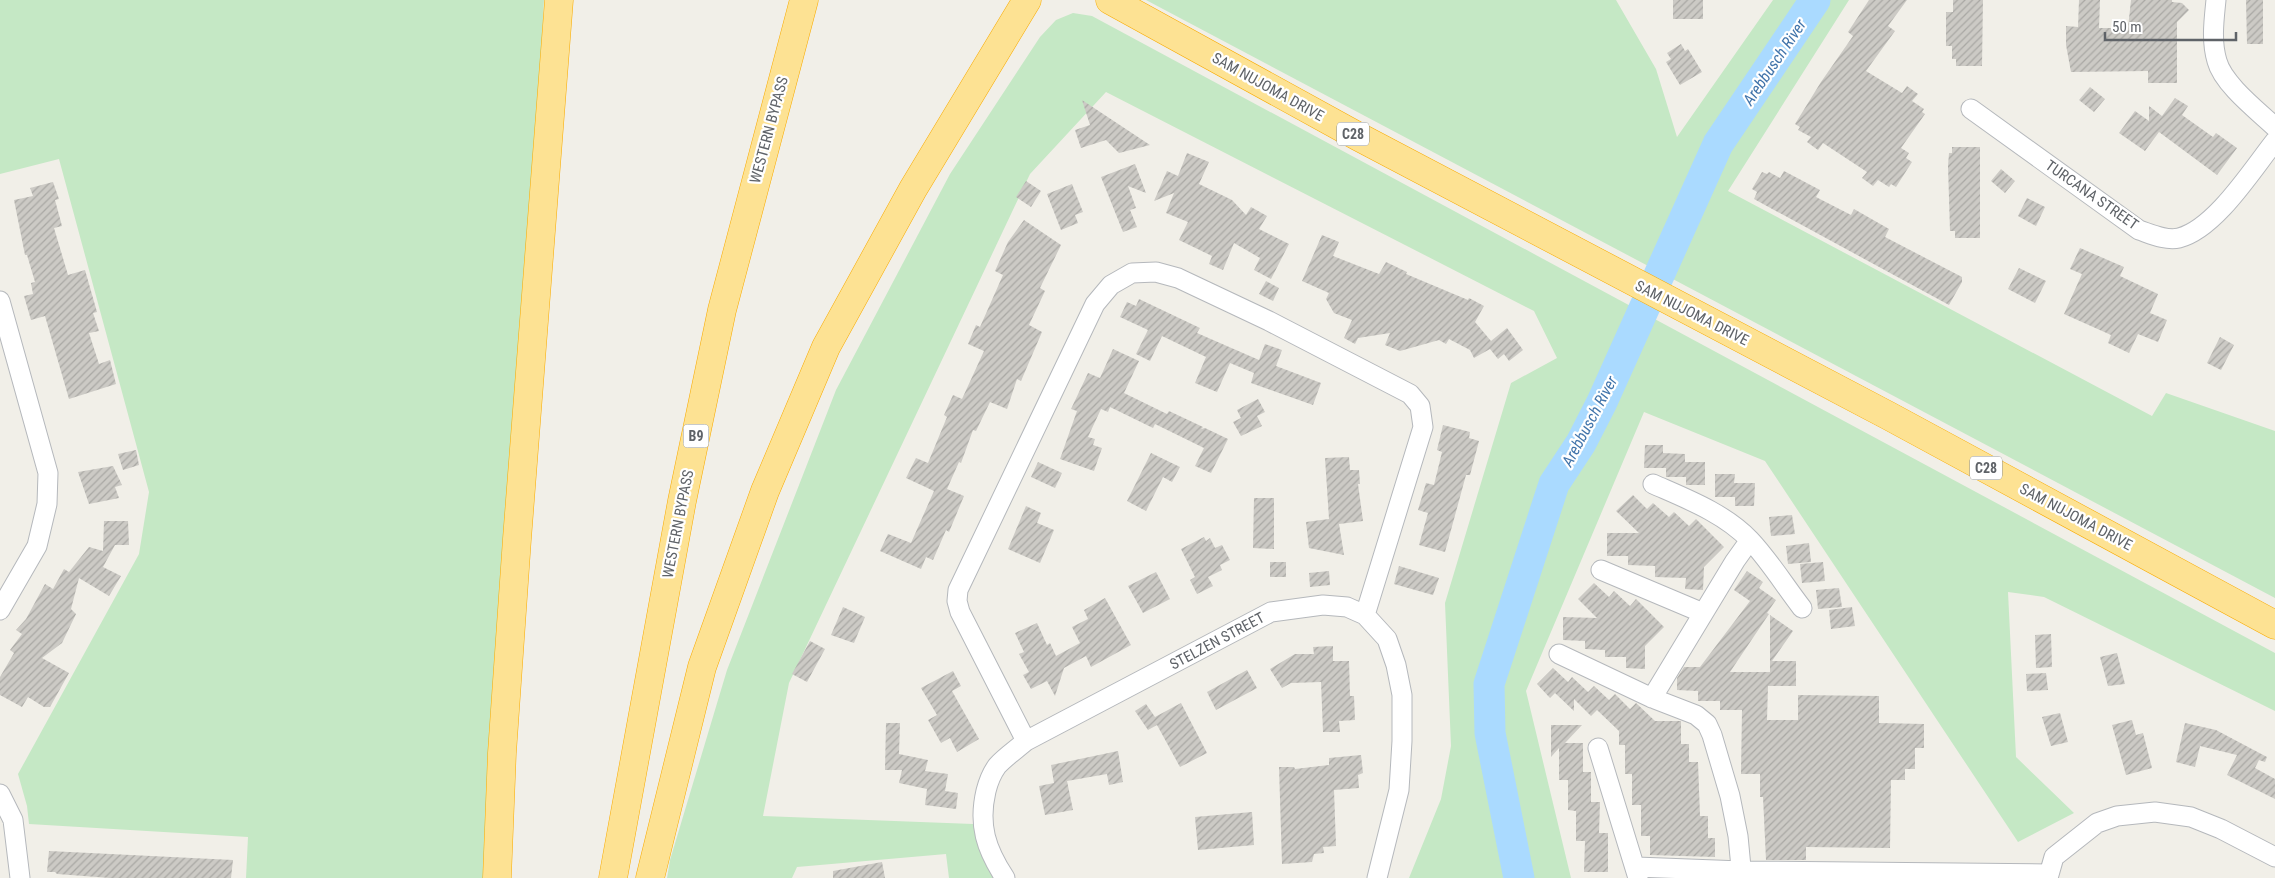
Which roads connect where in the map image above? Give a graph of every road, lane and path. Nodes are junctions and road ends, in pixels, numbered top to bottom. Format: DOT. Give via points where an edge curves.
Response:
graph roads {
  1 [pos="559,0"];
  2 [pos="804,0"];
  3 [pos="1027,0"];
  4 [pos="1110,0"];
  5 [pos="2216,0"];
  6 [pos="1971,109"];
  7 [pos="2275,127"];
  8 [pos="2275,141"];
  9 [pos="0,301"];
  10 [pos="1654,484"];
  11 [pos="1750,540"];
  12 [pos="1601,570"];
  13 [pos="1802,608"];
  14 [pos="0,610"];
  15 [pos="1703,613"];
  16 [pos="1365,615"];
  17 [pos="2275,625"];
  18 [pos="1559,654"];
  19 [pos="1652,698"];
  20 [pos="1026,741"];
  21 [pos="1598,748"];
  22 [pos="0,794"];
  23 [pos="2275,857"];
  24 [pos="1637,872"];
  25 [pos="1742,875"];
  26 [pos="2048,876"];
  27 [pos="20,878"];
  28 [pos="497,878"];
  29 [pos="613,878"];
  30 [pos="650,878"];
  31 [pos="1005,878"];
  32 [pos="1377,878"];
  1 -- 28 [label="highway" via="515,559"];
  2 -- 29 [label="highway, WESTERN BYPASS / B9" via="722,310 682,501"];
  3 -- 30 [label="highway" via="913,189 826,347 766,492 702,667"];
  4 -- 17 [label="highway, SAM NUJOMA DRIVE / C28"];
  5 -- 7 [label="street" via="2213,39 2217,63 2228,81"];
  6 -- 8 [label="street, TURCANA STREET" via="2139,230 2157,237 2178,238 2198,231 2212,219"];
  9 -- 14 [label="street" via="48,473 47,504 37,546"];
  10 -- 11 [label="street" via="1729,522"];
  11 -- 13 [label="street"];
  11 -- 15 [label="street"];
  12 -- 15 [label="street"];
  15 -- 19 [label="street"];
  16 -- 20 [label="street, STELZEN STREET" via="1347,607 1323,605 1272,612"];
  16 -- 20 [label="street" via="1423,427 1420,406 1410,394 1178,278 1156,272 1132,273 1111,284 1095,304 958,590 960,612"];
  16 -- 32 [label="street, STELZEN STREET" via="1388,639 1402,695 1398,790"];
  18 -- 19 [label="street"];
  19 -- 25 [label="street" via="1696,715 1707,724 1730,796"];
  20 -- 31 [label="street, STELZEN STREET" via="997,767 983,803 982,826 988,847"];
  21 -- 24 [label="street"];
  22 -- 27 [label="street" via="13,820"];
  23 -- 26 [label="street" via="2191,817 2155,812 2116,816 2096,823 2054,857"];
  24 -- 25 [label="street"];
  25 -- 26 [label="street"];
}
